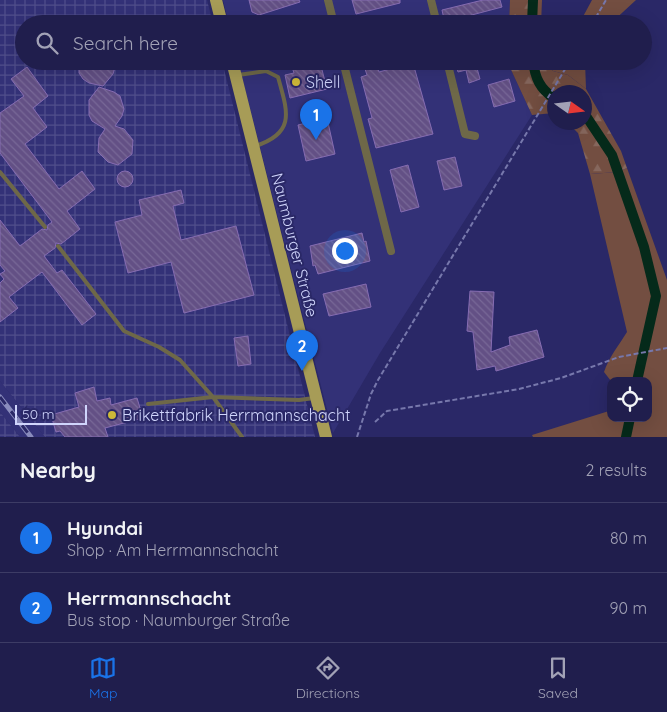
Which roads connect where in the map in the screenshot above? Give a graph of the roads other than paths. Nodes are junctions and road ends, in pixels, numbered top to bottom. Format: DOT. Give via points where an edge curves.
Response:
graph roads {
  1 [pos="216,0"];
  2 [pos="328,0"];
  3 [pos="431,0"];
  4 [pos="220,15"];
  5 [pos="332,15"];
  6 [pos="435,15"];
  7 [pos="234,70"];
  8 [pos="345,70"];
  9 [pos="449,70"];
  10 [pos="236,76"];
  11 [pos="475,136"];
  12 [pos="253,146"];
  13 [pos="0,172"];
  14 [pos="45,227"];
  15 [pos="58,246"];
  16 [pos="391,251"];
  17 [pos="213,397"];
  18 [pos="316,398"];
  19 [pos="148,404"];
  20 [pos="242,437"];
  21 [pos="326,437"];
  1 -- 4 [label="main road"];
  2 -- 5 [label="street"];
  3 -- 6 [label="street"];
  7 -- 10 [label="main road, Naumburger Straße"];
  8 -- 16 [label="street"];
  9 -- 11 [label="street" via="465,134"];
  10 -- 12 [label="main road, Naumburger Straße"];
  10 -- 12 [label="lane" via="266,71 278,78 288,117 282,130 266,142"];
  12 -- 18 [label="main road, Naumburger Straße"];
  13 -- 14 [label="lane"];
  15 -- 17 [label="lane" via="124,331 180,360"];
  17 -- 18 [label="lane"];
  17 -- 19 [label="lane"];
  17 -- 20 [label="lane"];
  18 -- 21 [label="main road, Naumburger Straße"];
}
